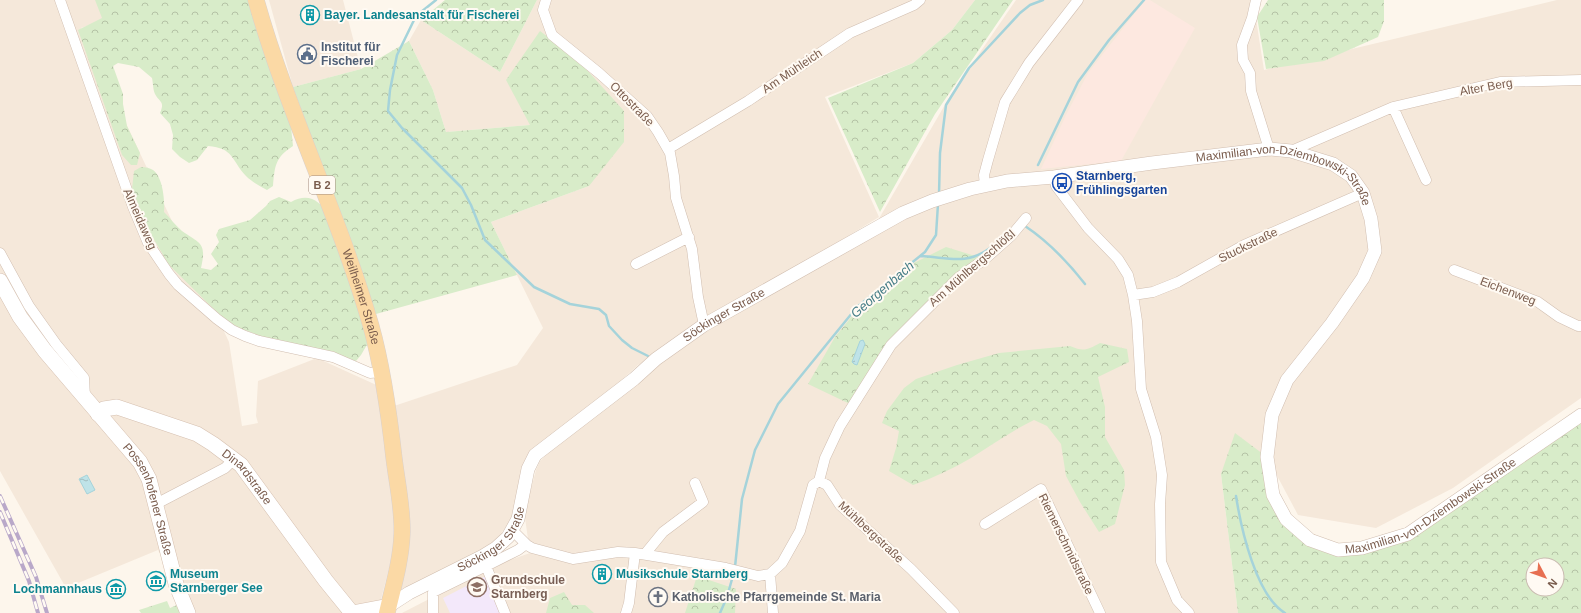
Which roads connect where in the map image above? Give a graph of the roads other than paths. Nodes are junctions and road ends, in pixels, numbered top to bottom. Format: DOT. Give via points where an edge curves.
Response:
graph roads {
  1 [pos="60,0"];
  2 [pos="256,0"];
  3 [pos="546,0"];
  4 [pos="920,0"];
  5 [pos="1078,0"];
  6 [pos="1256,0"];
  7 [pos="1581,80"];
  8 [pos="1393,107"];
  9 [pos="668,149"];
  10 [pos="1269,149"];
  11 [pos="1291,151"];
  12 [pos="1152,163"];
  13 [pos="1054,178"];
  14 [pos="1426,180"];
  15 [pos="985,186"];
  16 [pos="1363,193"];
  17 [pos="1026,218"];
  18 [pos="689,237"];
  19 [pos="0,253"];
  20 [pos="636,264"];
  21 [pos="1454,270"];
  22 [pos="0,281"];
  23 [pos="1133,295"];
  24 [pos="704,325"];
  25 [pos="1581,326"];
  26 [pos="382,372"];
  27 [pos="84,398"];
  28 [pos="98,414"];
  29 [pos="1581,415"];
  30 [pos="234,460"];
  31 [pos="819,481"];
  32 [pos="695,483"];
  33 [pos="156,504"];
  34 [pos="986,524"];
  35 [pos="512,530"];
  36 [pos="526,544"];
  37 [pos="640,554"];
  38 [pos="486,566"];
  39 [pos="770,574"];
  40 [pos="388,609"];
  41 [pos="952,612"];
  42 [pos="188,613"];
  43 [pos="352,613"];
  44 [pos="433,613"];
  45 [pos="505,613"];
  46 [pos="626,613"];
  47 [pos="774,613"];
  48 [pos="1100,613"];
  49 [pos="1189,613"];
  1 -- 26 [label="street, Almeidaweg" via="133,207 148,243 178,285 217,319 245,336 332,357 370,373"];
  2 -- 26 [label="main road, Weilheimer Straße / B 2" via="278,70 346,249 371,325"];
  3 -- 9 [label="street, Ottostraße" via="543,10 552,35 600,73 647,116"];
  4 -- 9 [label="street, Am Mühleich" via="850,33 748,101"];
  5 -- 15 [label="street" via="1029,63 1005,102 984,175"];
  6 -- 10 [label="street" via="1242,45 1243,60 1250,73 1251,90"];
  7 -- 8 [label="street, Alter Berg" via="1500,82"];
  8 -- 11 [label="street, Alter Berg"];
  8 -- 14 [label="street"];
  9 -- 18 [label="street, Ottostraße" via="676,198"];
  10 -- 11 [label="street, Maximilian-von-Dziembowski-Straße"];
  10 -- 12 [label="street, Maximilian-von-Dziembowski-Straße"];
  11 -- 16 [label="street, Maximilian-von-Dziembowski-Straße" via="1333,164 1351,176"];
  12 -- 13 [label="street, Söckinger Straße"];
  13 -- 15 [label="street, Söckinger Straße" via="1007,181"];
  13 -- 23 [label="street" via="1056,186 1088,228 1118,259 1128,275"];
  15 -- 24 [label="street, Söckinger Straße" via="903,213"];
  16 -- 23 [label="street, Stuckstraße" via="1244,245 1178,282 1153,292"];
  16 -- 29 [label="street, Maximilian-von-Dziembowski-Straße" via="1371,219 1375,251 1363,278 1332,323 1287,380 1272,415 1267,456 1273,494 1286,519 1310,540 1338,550 1362,548 1408,534"];
  17 -- 31 [label="street, Am Mühlbergschlößl" via="1011,236 960,277 890,345 840,426 825,458"];
  18 -- 20 [label="street"];
  18 -- 24 [label="street, Ottostraße"];
  19 -- 27 [label="street" via="33,312 84,378"];
  21 -- 25 [label="street, Eichenweg" via="1538,302 1559,317"];
  22 -- 27 [label="main road, Possenhofener Straße" via="20,317"];
  23 -- 49 [label="street" via="1141,389 1156,437 1162,475 1161,562 1177,600"];
  24 -- 35 [label="street, Söckinger Straße" via="656,359 535,455 528,469 521,510"];
  26 -- 40 [label="main road, Weilheimer Straße / B 2" via="402,534"];
  27 -- 28 [label="main road, Possenhofener Straße"];
  28 -- 30 [label="main road, Dinardstraße" via="104,409 117,407 197,434"];
  28 -- 33 [label="main road, Possenhofener Straße" via="140,462 149,479"];
  30 -- 33 [label="street" via="225,468"];
  30 -- 43 [label="main road, Dinardstraße" via="250,476"];
  31 -- 39 [label="street" via="813,485 800,531 782,563"];
  31 -- 41 [label="street, Mühlbergstraße" via="827,485 840,505 911,569"];
  32 -- 37 [label="street" via="703,502 663,532"];
  33 -- 42 [label="main road, Possenhofener Straße" via="176,584"];
  34 -- 48 [label="street, Riemerschmidstraße" via="1041,489"];
  35 -- 36 [label="street"];
  35 -- 40 [label="street, Söckinger Straße" via="496,548 409,593"];
  36 -- 37 [label="street" via="573,559 612,553"];
  36 -- 38 [label="street"];
  37 -- 39 [label="street" via="740,570 758,576"];
  37 -- 46 [label="street"];
  38 -- 44 [label="street" via="433,592"];
  38 -- 45 [label="street"];
  39 -- 47 [label="street"];
  40 -- 43 [label="main road"];
}
